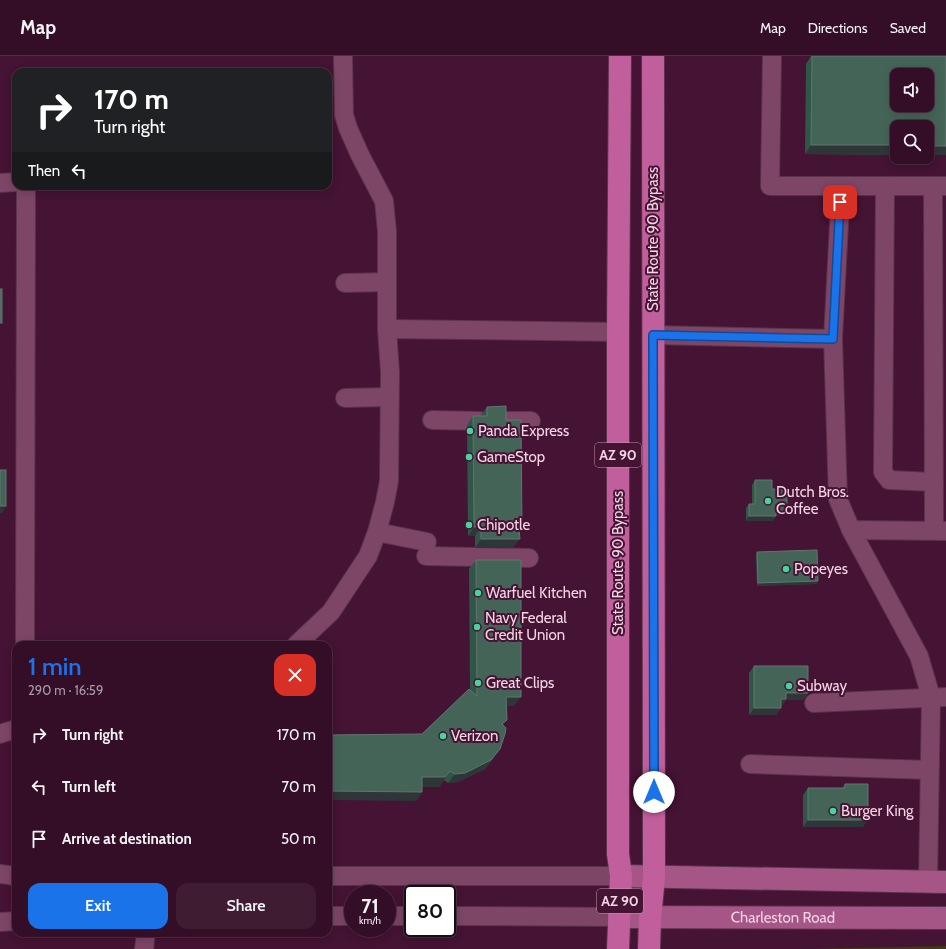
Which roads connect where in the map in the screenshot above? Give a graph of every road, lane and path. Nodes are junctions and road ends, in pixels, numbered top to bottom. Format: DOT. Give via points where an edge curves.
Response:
graph roads {
  1 [pos="344,56"];
  2 [pos="620,56"];
  3 [pos="653,56"];
  4 [pos="772,56"];
  5 [pos="12,182"];
  6 [pos="0,183"];
  7 [pos="841,186"];
  8 [pos="885,186"];
  9 [pos="940,186"];
  10 [pos="26,190"];
  11 [pos="386,282"];
  12 [pos="346,283"];
  13 [pos="387,330"];
  14 [pos="618,332"];
  15 [pos="653,335"];
  16 [pos="833,339"];
  17 [pos="389,397"];
  18 [pos="346,398"];
  19 [pos="432,420"];
  20 [pos="480,421"];
  21 [pos="500,421"];
  22 [pos="531,421"];
  23 [pos="934,482"];
  24 [pos="851,530"];
  25 [pos="940,530"];
  26 [pos="377,532"];
  27 [pos="529,558"];
  28 [pos="25,641"];
  29 [pos="300,641"];
  30 [pos="938,697"];
  31 [pos="814,704"];
  32 [pos="12,730"];
  33 [pos="0,734"];
  34 [pos="750,764"];
  35 [pos="929,770"];
  36 [pos="0,874"];
  37 [pos="12,876"];
  38 [pos="332,876"];
  39 [pos="621,876"];
  40 [pos="654,877"];
  41 [pos="937,882"];
  42 [pos="12,884"];
  43 [pos="0,885"];
  44 [pos="332,916"];
  45 [pos="344,916"];
  46 [pos="456,916"];
  47 [pos="619,917"];
  48 [pos="650,918"];
  49 [pos="946,918"];
  50 [pos="12,921"];
  51 [pos="0,922"];
  52 [pos="146,937"];
  53 [pos="144,949"];
  54 [pos="618,949"];
  55 [pos="649,949"];
  1 -- 11 [label="street" via="344,115 360,155 384,201 387,231"];
  2 -- 14 [label="highway, State Route 90 Bypass / AZ 90"];
  3 -- 15 [label="highway, State Route 90 Bypass / AZ 90"];
  4 -- 7 [label="street" via="770,186"];
  5 -- 6 [label="street"];
  7 -- 8 [label="street"];
  7 -- 16 [label="street"];
  8 -- 9 [label="street"];
  8 -- 23 [label="street" via="883,472 889,480"];
  9 -- 23 [label="street"];
  10 -- 28 [label="street"];
  11 -- 12 [label="street"];
  11 -- 13 [label="street"];
  13 -- 14 [label="street"];
  13 -- 17 [label="street"];
  14 -- 39 [label="highway, State Route 90 Bypass / AZ 90" via="618,854"];
  15 -- 16 [label="street"];
  15 -- 40 [label="highway, State Route 90 Bypass / AZ 90"];
  16 -- 24 [label="street" via="838,499"];
  17 -- 18 [label="street"];
  17 -- 26 [label="street" via="389,481"];
  19 -- 20 [label="street"];
  21 -- 22 [label="street"];
  23 -- 25 [label="street"];
  24 -- 25 [label="street"];
  24 -- 30 [label="street" via="920,656"];
  26 -- 27 [label="street" via="426,549"];
  26 -- 29 [label="street" via="368,556 332,612"];
  30 -- 31 [label="street"];
  30 -- 35 [label="street"];
  32 -- 33 [label="street"];
  34 -- 35 [label="street"];
  35 -- 41 [label="street"];
  36 -- 37 [label="street"];
  38 -- 39 [label="street"];
  39 -- 40 [label="main road"];
  39 -- 47 [label="highway, State Route 90 Bypass / AZ 90"];
  40 -- 41 [label="main road"];
  40 -- 48 [label="highway, State Route 90 Bypass / AZ 90"];
  42 -- 43 [label="street"];
  44 -- 45 [label="street"];
  46 -- 47 [label="street"];
  47 -- 48 [label="main road, Charleston Road"];
  47 -- 54 [label="highway, State Route 90 Bypass / AZ 90"];
  48 -- 49 [label="main road, Charleston Road"];
  48 -- 55 [label="highway, State Route 90 Bypass / AZ 90"];
  50 -- 51 [label="street"];
  52 -- 53 [label="street"];
}
